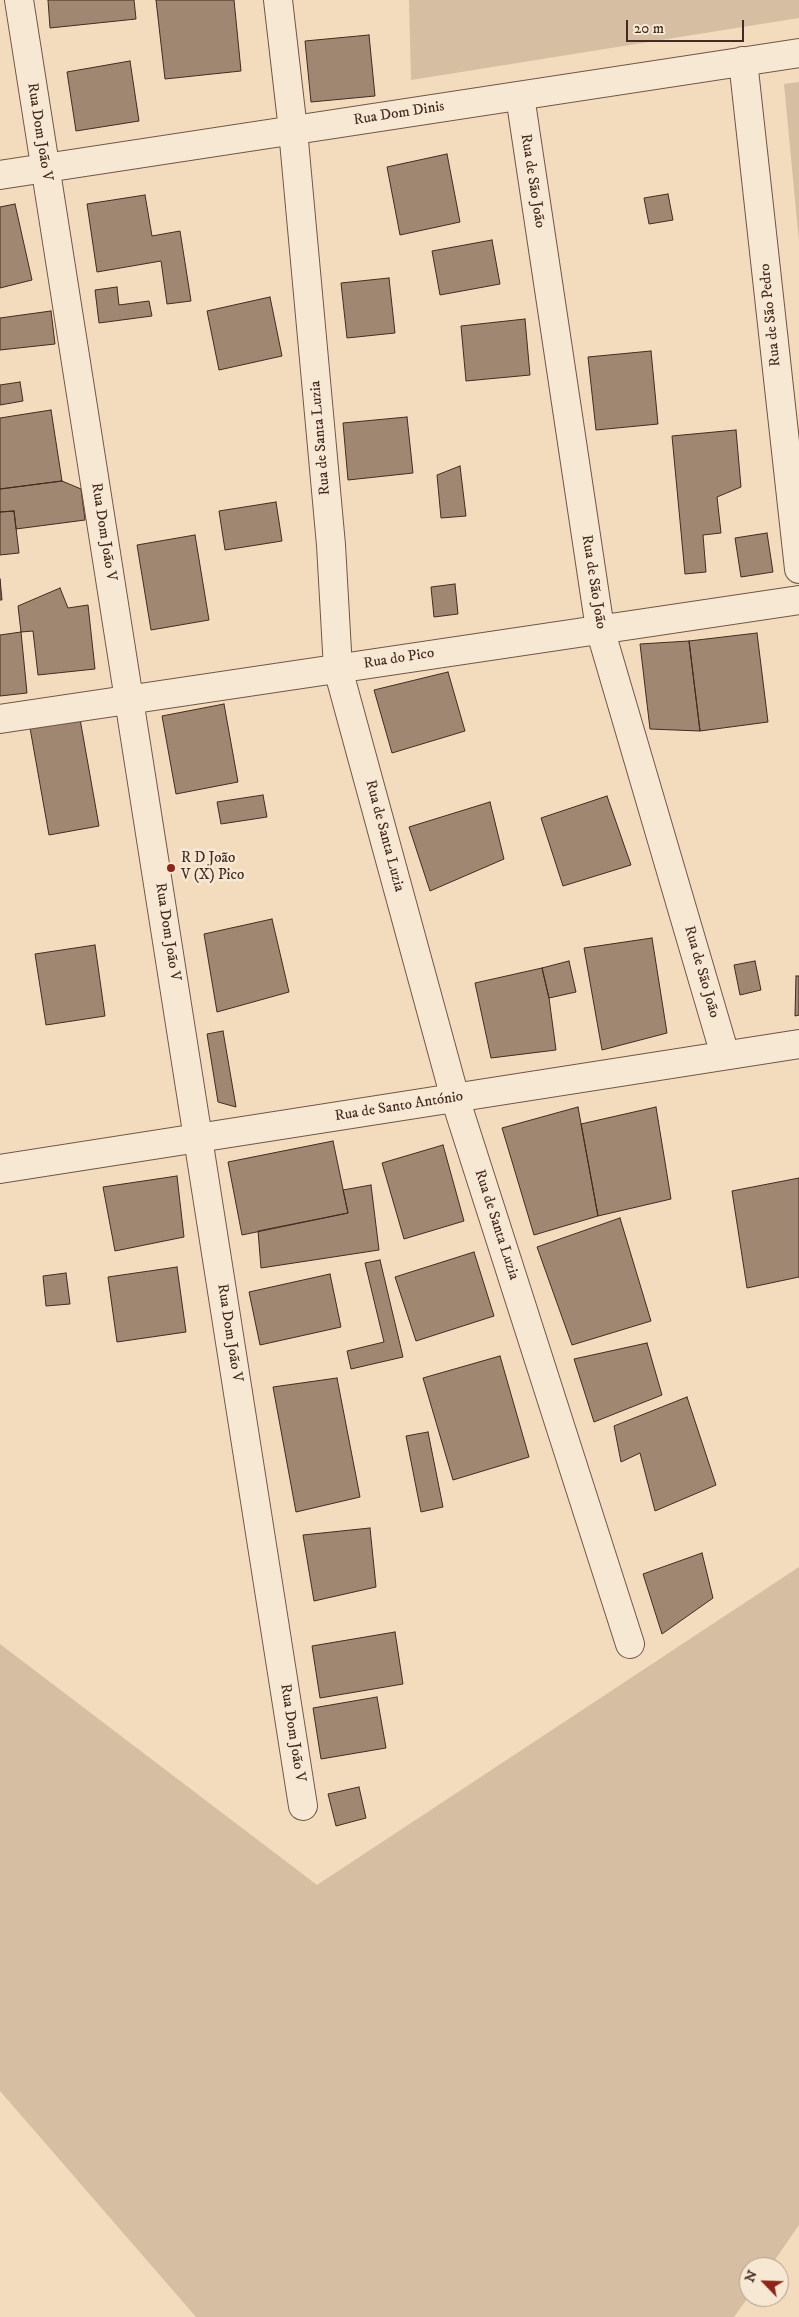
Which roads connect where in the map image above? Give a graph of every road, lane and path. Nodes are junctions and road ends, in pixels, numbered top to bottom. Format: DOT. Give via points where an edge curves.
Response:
graph roads {
  1 [pos="19,0"];
  2 [pos="278,0"];
  3 [pos="799,53"];
  4 [pos="744,61"];
  5 [pos="520,96"];
  6 [pos="293,130"];
  7 [pos="45,168"];
  8 [pos="0,175"];
  9 [pos="799,569"];
  10 [pos="799,600"];
  11 [pos="600,629"];
  12 [pos="338,668"];
  13 [pos="130,700"];
  14 [pos="0,719"];
  15 [pos="799,1044"];
  16 [pos="726,1055"];
  17 [pos="455,1098"];
  18 [pos="199,1138"];
  19 [pos="0,1169"];
  20 [pos="630,1644"];
  21 [pos="303,1806"];
  1 -- 7 [label="street, Rua Dom João V"];
  2 -- 6 [label="street, Rua de Santa Luzia"];
  3 -- 4 [label="street, Rua Dom Dinis"];
  4 -- 5 [label="street, Rua Dom Dinis"];
  4 -- 9 [label="street, Rua de São Pedro"];
  5 -- 6 [label="street, Rua Dom Dinis"];
  5 -- 11 [label="street, Rua de São João"];
  6 -- 7 [label="street, Rua Dom Dinis"];
  6 -- 12 [label="street, Rua de Santa Luzia" via="331,544"];
  7 -- 8 [label="street, Rua Dom Dinis"];
  7 -- 13 [label="street, Rua Dom João V"];
  10 -- 11 [label="street, Rua do Pico"];
  11 -- 12 [label="street, Rua do Pico"];
  11 -- 16 [label="street, Rua de São João"];
  12 -- 13 [label="street, Rua do Pico"];
  12 -- 17 [label="street, Rua de Santa Luzia"];
  13 -- 14 [label="street, Rua do Pico"];
  13 -- 18 [label="street, Rua Dom João V"];
  15 -- 16 [label="street, Rua de Santo António"];
  16 -- 17 [label="street, Rua de Santo António"];
  17 -- 18 [label="street, Rua de Santo António"];
  17 -- 20 [label="street, Rua de Santa Luzia"];
  18 -- 19 [label="street, Rua de Santo António"];
  18 -- 21 [label="street, Rua Dom João V"];
}
